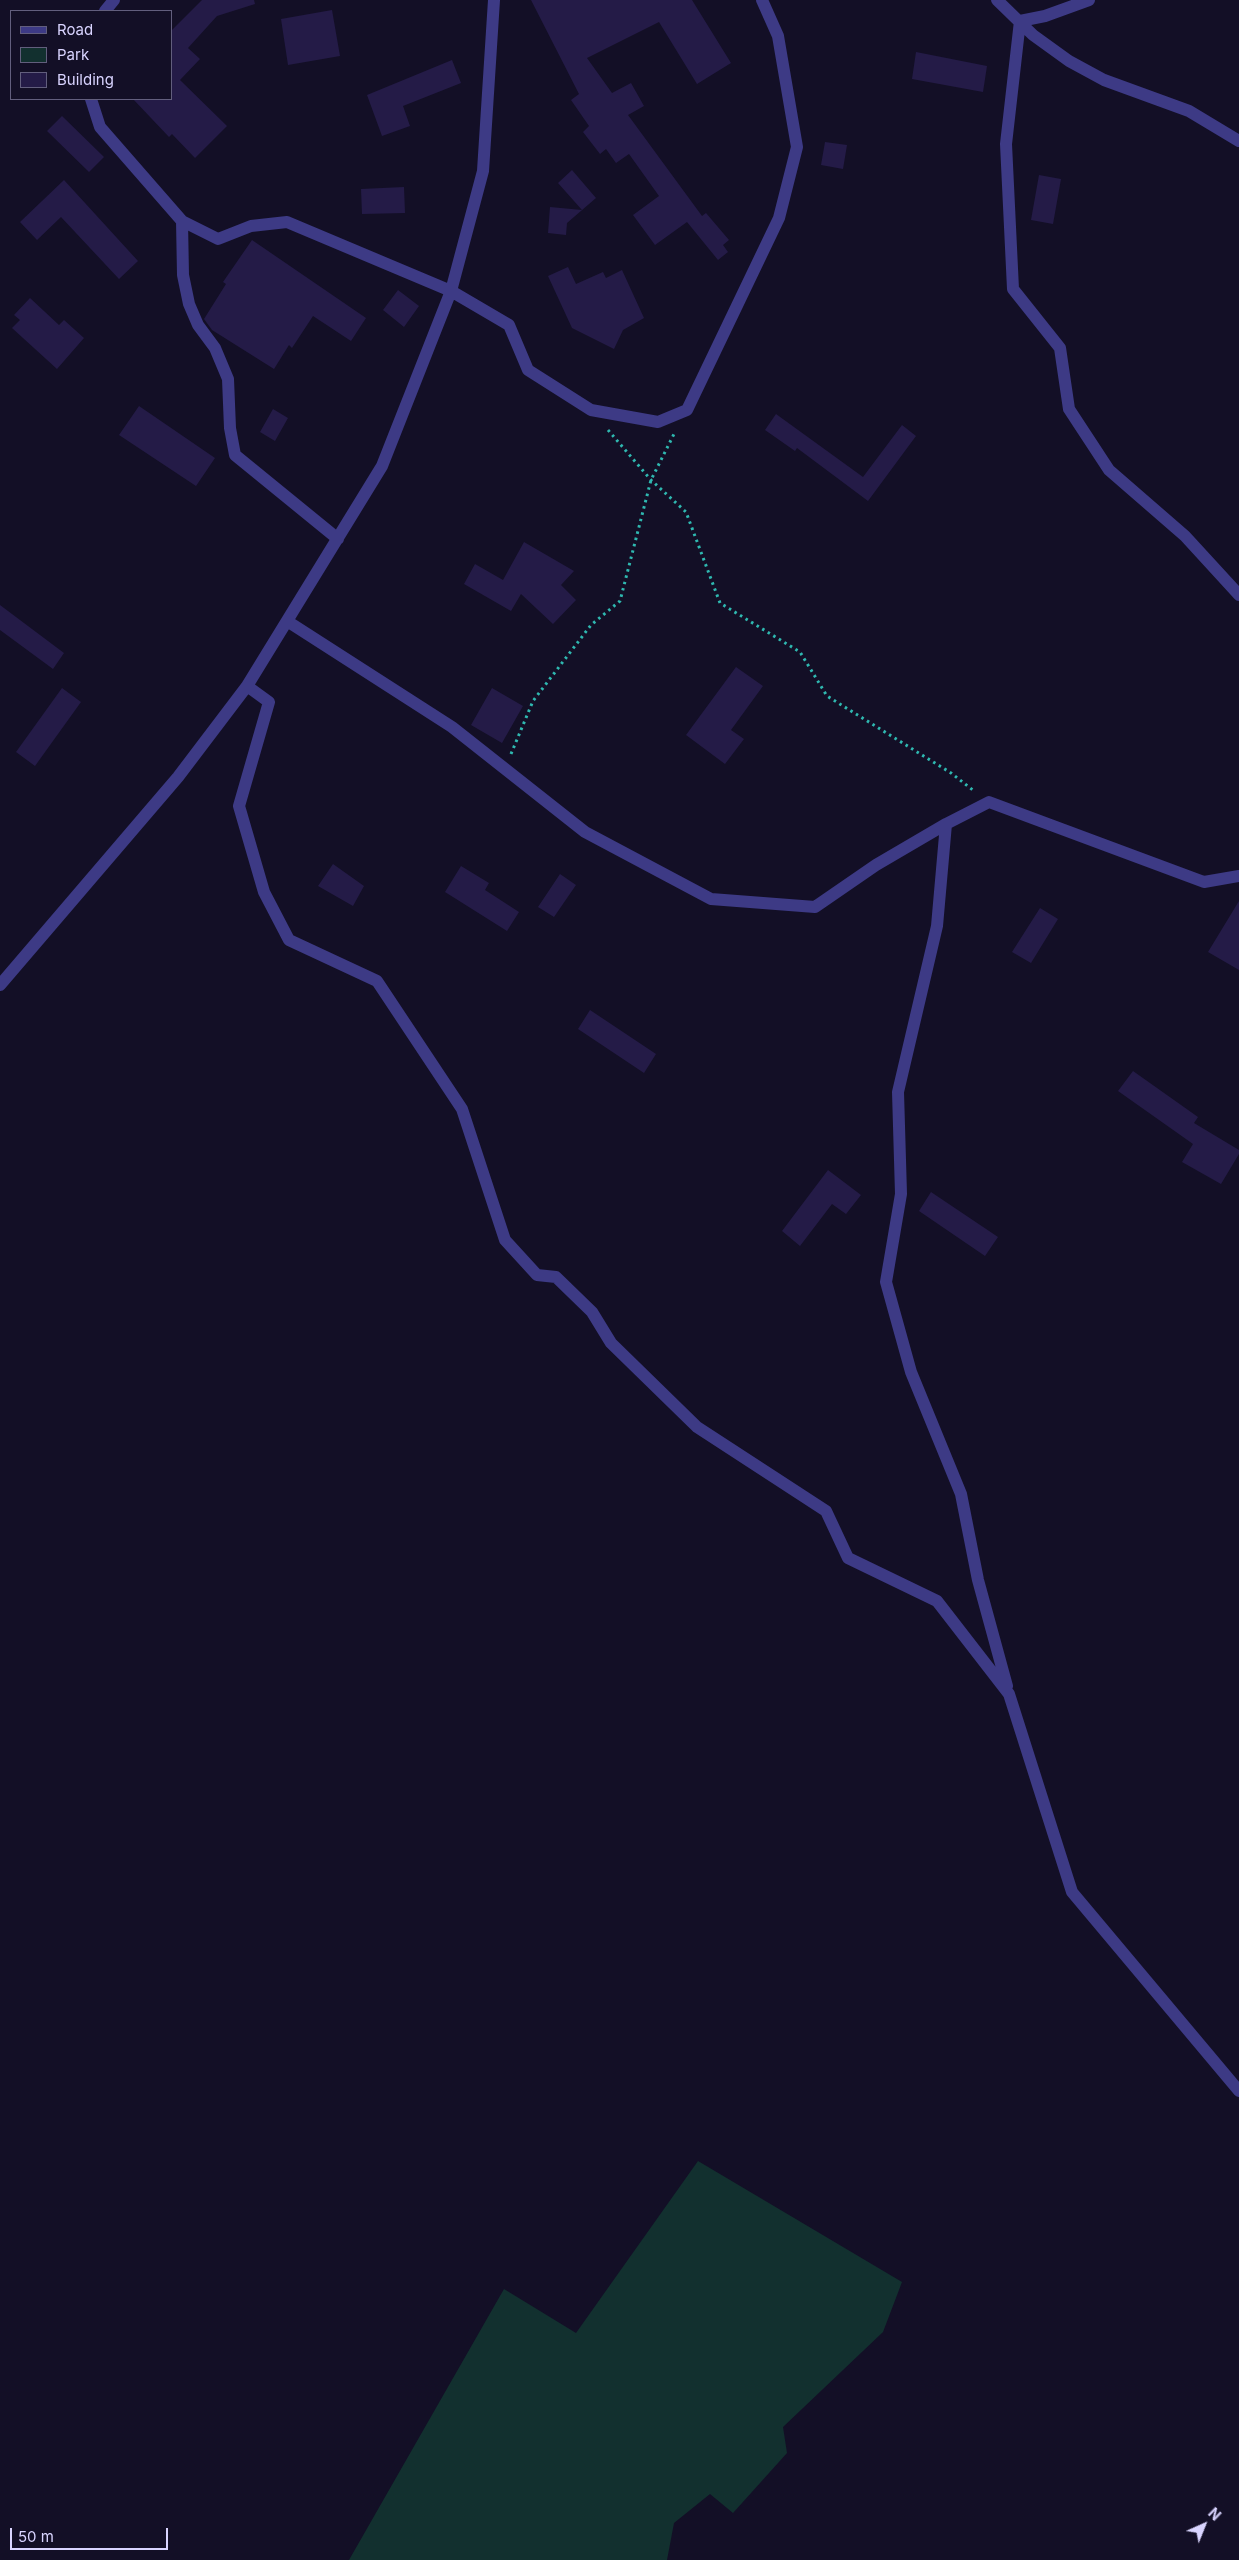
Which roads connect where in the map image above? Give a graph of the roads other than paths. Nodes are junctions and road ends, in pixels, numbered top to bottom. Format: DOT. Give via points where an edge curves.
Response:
graph roads {
  1 [pos="114,0"];
  2 [pos="494,0"];
  3 [pos="762,0"];
  4 [pos="997,0"];
  5 [pos="1089,0"];
  6 [pos="106,10"];
  7 [pos="1020,21"];
  8 [pos="91,100"];
  9 [pos="1239,141"];
  10 [pos="182,221"];
  11 [pos="451,291"];
  12 [pos="338,539"];
  13 [pos="1239,594"];
  14 [pos="288,621"];
  15 [pos="247,686"];
  16 [pos="946,824"];
  17 [pos="1239,876"];
  18 [pos="0,986"];
  19 [pos="1009,1694"];
  20 [pos="1239,2091"];
  1 -- 6 [label="street"];
  2 -- 11 [label="street" via="482,171"];
  3 -- 11 [label="street" via="778,36 796,147 779,218 686,410 658,422 592,410 528,370 509,325"];
  4 -- 7 [label="street"];
  5 -- 7 [label="street"];
  7 -- 9 [label="street" via="1069,61 1104,80 1189,111"];
  7 -- 13 [label="street" via="1006,144 1013,289 1060,348 1069,409 1109,470 1185,536"];
  8 -- 10 [label="street" via="100,127"];
  10 -- 11 [label="street" via="218,239 251,226 287,222"];
  10 -- 12 [label="street" via="183,275 189,304 198,325 215,348 228,379 230,428 235,455"];
  11 -- 12 [label="street" via="382,466"];
  12 -- 14 [label="street"];
  14 -- 15 [label="street"];
  14 -- 16 [label="street" via="452,727 585,832 710,899 815,907"];
  15 -- 18 [label="street" via="178,777"];
  15 -- 19 [label="street" via="269,702 239,806 264,892 289,940 377,981 462,1110 505,1240 538,1275 556,1277 592,1312 611,1343 697,1428 826,1511 848,1558 937,1601"];
  16 -- 17 [label="street" via="989,802 1204,882"];
  16 -- 19 [label="street" via="937,926 898,1092 901,1194 886,1282 912,1372 961,1494 978,1580"];
  19 -- 20 [label="street" via="1072,1892"];
}
